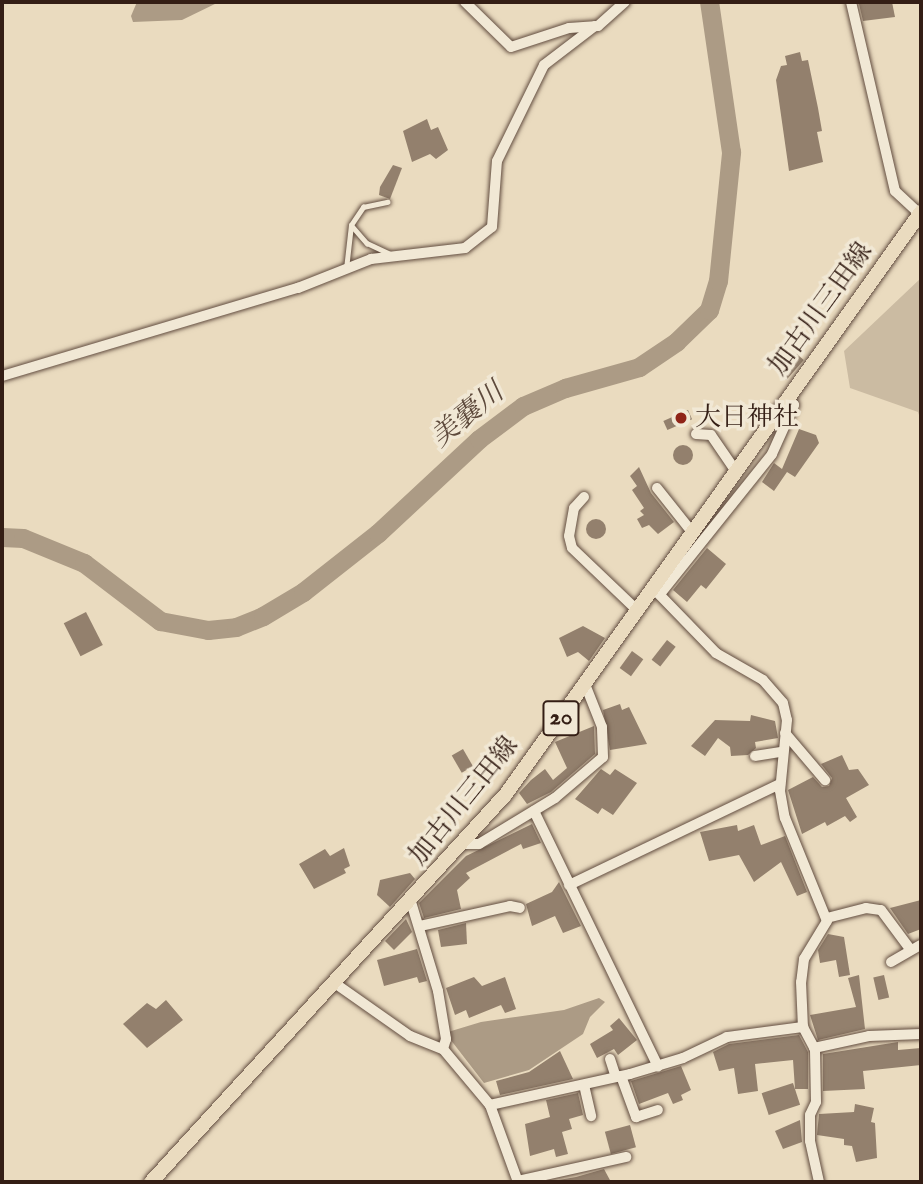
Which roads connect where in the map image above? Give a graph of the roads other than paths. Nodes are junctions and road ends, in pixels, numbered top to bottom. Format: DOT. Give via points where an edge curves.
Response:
graph roads {
  1 [pos="466,2"];
  2 [pos="625,2"];
  3 [pos="850,2"];
  4 [pos="595,26"];
  5 [pos="387,202"];
  6 [pos="920,213"];
  7 [pos="351,225"];
  8 [pos="393,258"];
  9 [pos="346,270"];
  10 [pos="2,376"];
  11 [pos="787,397"];
  12 [pos="696,434"];
  13 [pos="736,470"];
  14 [pos="657,488"];
  15 [pos="584,497"];
  16 [pos="692,532"];
  17 [pos="657,591"];
  18 [pos="638,611"];
  19 [pos="585,684"];
  20 [pos="785,733"];
  21 [pos="782,752"];
  22 [pos="755,756"];
  23 [pos="825,780"];
  24 [pos="780,784"];
  25 [pos="534,811"];
  26 [pos="465,844"];
  27 [pos="569,884"];
  28 [pos="411,902"];
  29 [pos="520,908"];
  30 [pos="827,918"];
  31 [pos="420,926"];
  32 [pos="921,945"];
  33 [pos="910,948"];
  34 [pos="891,962"];
  35 [pos="336,984"];
  36 [pos="803,1027"];
  37 [pos="921,1034"];
  38 [pos="814,1048"];
  39 [pos="443,1049"];
  40 [pos="610,1059"];
  41 [pos="658,1066"];
  42 [pos="619,1077"];
  43 [pos="583,1085"];
  44 [pos="490,1105"];
  45 [pos="658,1111"];
  46 [pos="591,1116"];
  47 [pos="626,1157"];
  48 [pos="150,1182"];
  49 [pos="518,1182"];
  50 [pos="819,1182"];
  1 -- 4 [label="street" via="511,47 556,31"];
  2 -- 4 [label="street"];
  3 -- 6 [label="street" via="895,191"];
  4 -- 8 [label="street" via="544,65 525,99 497,162 490,230 465,248"];
  5 -- 7 [label="lane" via="363,206"];
  6 -- 11 [label="main road, 加古川三田線 / 20"];
  7 -- 8 [label="lane" via="367,243"];
  7 -- 9 [label="lane"];
  8 -- 9 [label="street" via="371,259"];
  9 -- 10 [label="street"];
  11 -- 13 [label="main road, 加古川三田線 / 20"];
  11 -- 17 [label="street" via="794,405 772,454"];
  12 -- 13 [label="street" via="711,435"];
  13 -- 16 [label="main road, 加古川三田線 / 20"];
  14 -- 16 [label="street"];
  15 -- 18 [label="street" via="574,508 569,536 572,548"];
  16 -- 17 [label="main road, 加古川三田線 / 20"];
  17 -- 18 [label="main road, 加古川三田線 / 20"];
  17 -- 20 [label="street" via="716,653 774,690 786,714"];
  18 -- 19 [label="main road, 加古川三田線 / 20"];
  19 -- 25 [label="street" via="602,727 603,757"];
  19 -- 26 [label="main road, 加古川三田線 / 20"];
  20 -- 21 [label="street"];
  20 -- 23 [label="street"];
  21 -- 22 [label="street"];
  21 -- 24 [label="street"];
  24 -- 27 [label="street"];
  24 -- 30 [label="street" via="785,818"];
  25 -- 26 [label="street" via="479,844"];
  25 -- 27 [label="street"];
  26 -- 28 [label="main road, 加古川三田線 / 20"];
  27 -- 41 [label="street"];
  28 -- 31 [label="street"];
  28 -- 35 [label="main road, 加古川三田線 / 20"];
  29 -- 31 [label="street" via="510,906"];
  30 -- 33 [label="street" via="866,908 880,910"];
  30 -- 36 [label="street" via="804,959"];
  31 -- 39 [label="street" via="438,991 446,1039"];
  32 -- 33 [label="street"];
  33 -- 34 [label="street"];
  35 -- 39 [label="street" via="410,1036"];
  35 -- 48 [label="main road, 加古川三田線 / 20"];
  36 -- 38 [label="street"];
  36 -- 41 [label="street" via="720,1038"];
  37 -- 38 [label="street" via="869,1036"];
  38 -- 50 [label="street" via="816,1102 810,1115 810,1141"];
  39 -- 44 [label="street"];
  40 -- 42 [label="street"];
  41 -- 42 [label="street"];
  42 -- 43 [label="street"];
  42 -- 45 [label="street" via="636,1117"];
  43 -- 44 [label="street"];
  43 -- 46 [label="street"];
  44 -- 49 [label="street"];
  47 -- 49 [label="street"];
}
